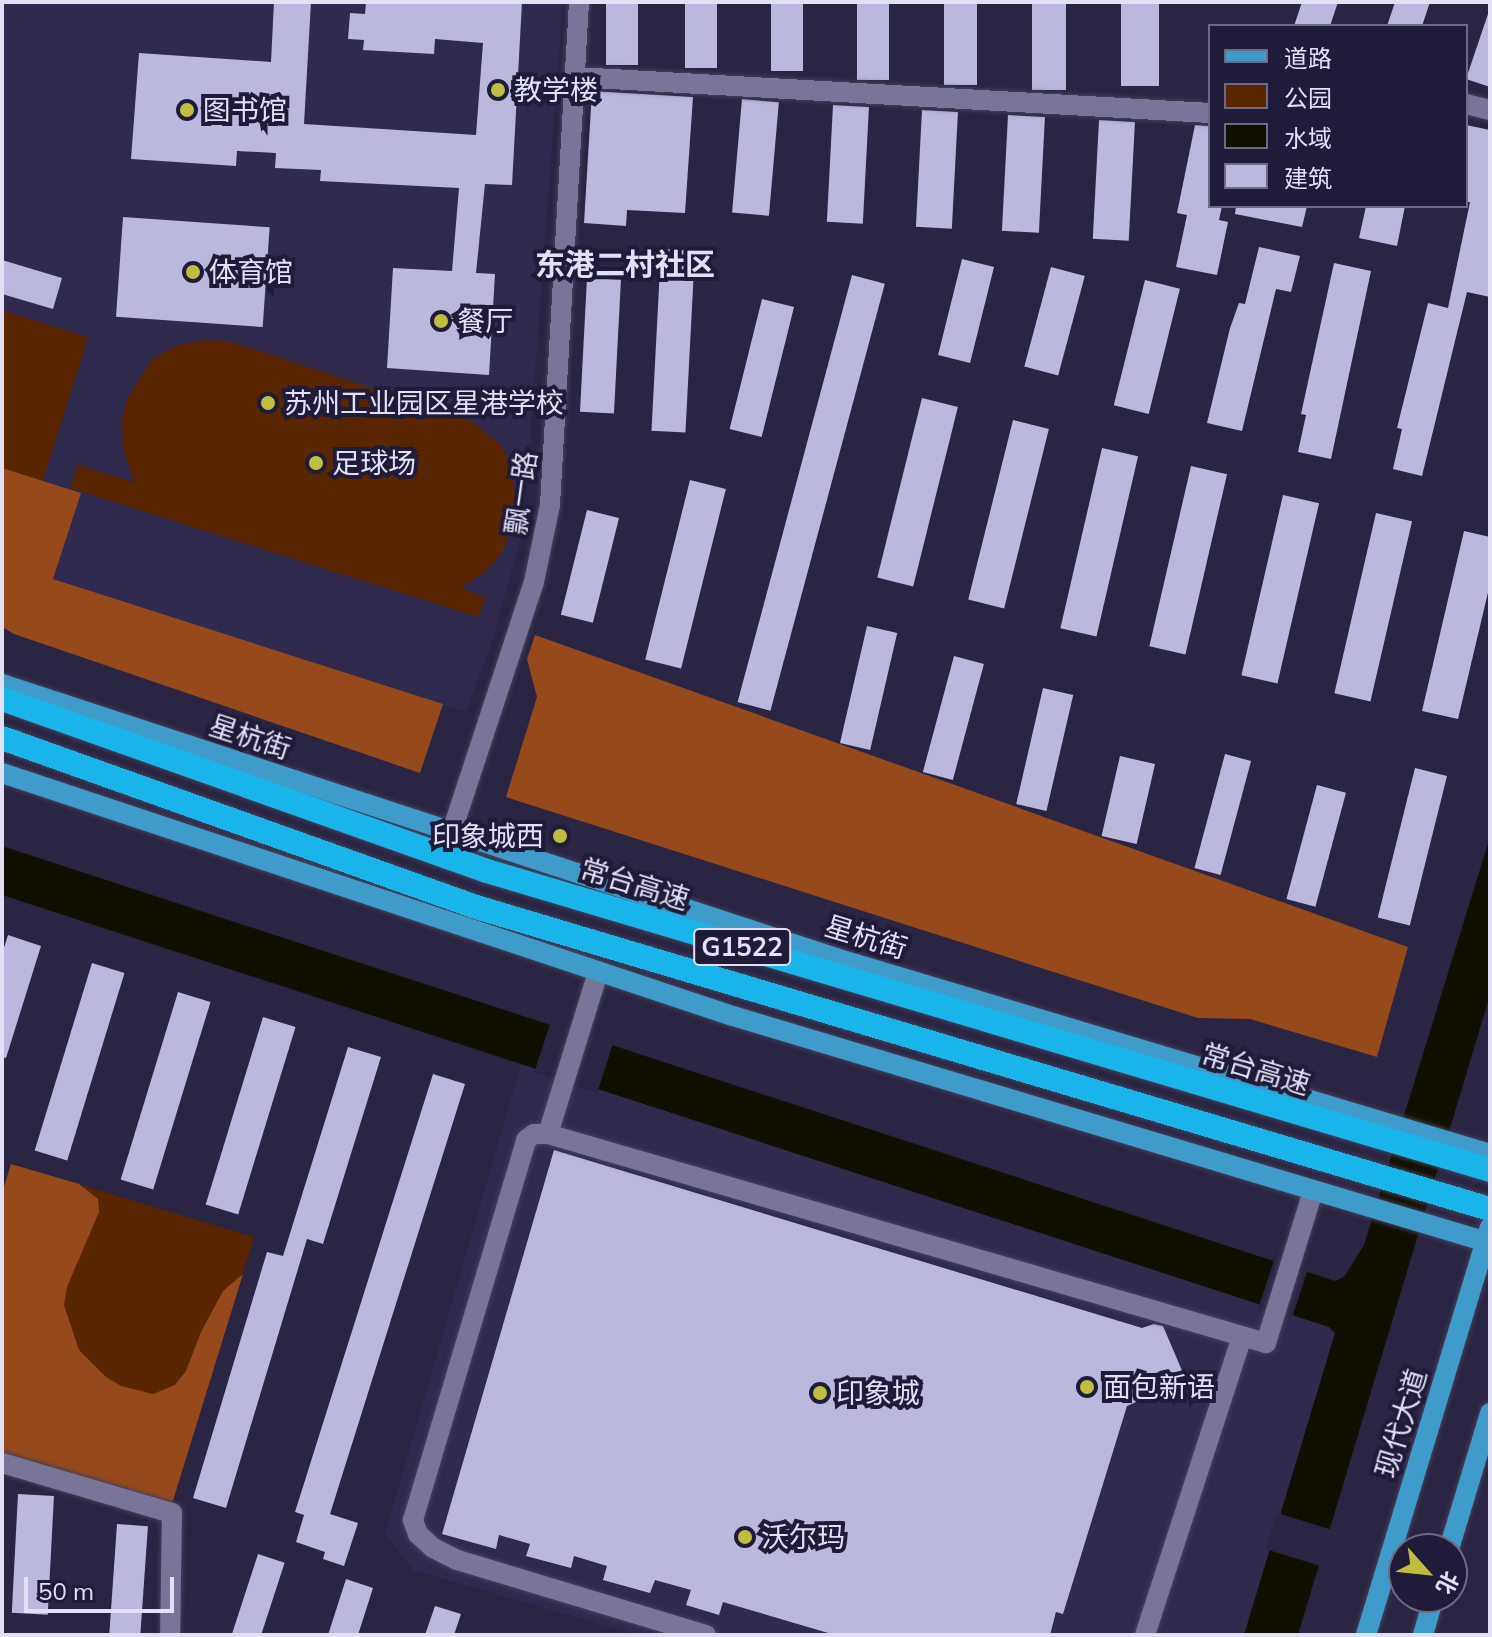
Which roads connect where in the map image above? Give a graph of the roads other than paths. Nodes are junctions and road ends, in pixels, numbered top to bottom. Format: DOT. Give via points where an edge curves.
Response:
graph roads {
  1 [pos="579,2"];
  2 [pos="576,77"];
  3 [pos="1468,104"];
  4 [pos="1490,110"];
  5 [pos="1208,113"];
  6 [pos="2,684"];
  7 [pos="2,699"];
  8 [pos="2,738"];
  9 [pos="2,773"];
  10 [pos="451,834"];
  11 [pos="598,972"];
  12 [pos="548,1134"];
  13 [pos="1490,1154"];
  14 [pos="1490,1170"];
  15 [pos="1313,1191"];
  16 [pos="1490,1209"];
  17 [pos="1489,1237"];
  18 [pos="1242,1337"];
  19 [pos="1490,1413"];
  20 [pos="2,1463"];
  21 [pos="1454,1533"];
  22 [pos="1429,1613"];
  23 [pos="170,1635"];
  24 [pos="706,1635"];
  25 [pos="1145,1635"];
  26 [pos="1366,1635"];
  27 [pos="1423,1635"];
  1 -- 2 [label="street, 飘一路"];
  2 -- 5 [label="street"];
  2 -- 10 [label="street, 飘一路" via="550,505 527,606"];
  3 -- 4 [label="street"];
  6 -- 10 [label="main road, 星杭街"];
  7 -- 14 [label="highway, 常台高速 / G1522" via="487,871"];
  8 -- 16 [label="highway, G1522" via="476,907"];
  9 -- 11 [label="main road"];
  10 -- 13 [label="main road, 星杭街" via="836,958"];
  11 -- 12 [label="street"];
  11 -- 15 [label="main road"];
  12 -- 18 [label="street"];
  12 -- 24 [label="street" via="526,1140 413,1520 418,1534 433,1548 457,1560"];
  15 -- 17 [label="main road" via="1438,1228"];
  15 -- 18 [label="street" via="1266,1343"];
  17 -- 26 [label="main road, 现代大道"];
  18 -- 25 [label="street"];
  19 -- 21 [label="main road"];
  20 -- 23 [label="street" via="172,1513"];
  22 -- 27 [label="main road"];
}
